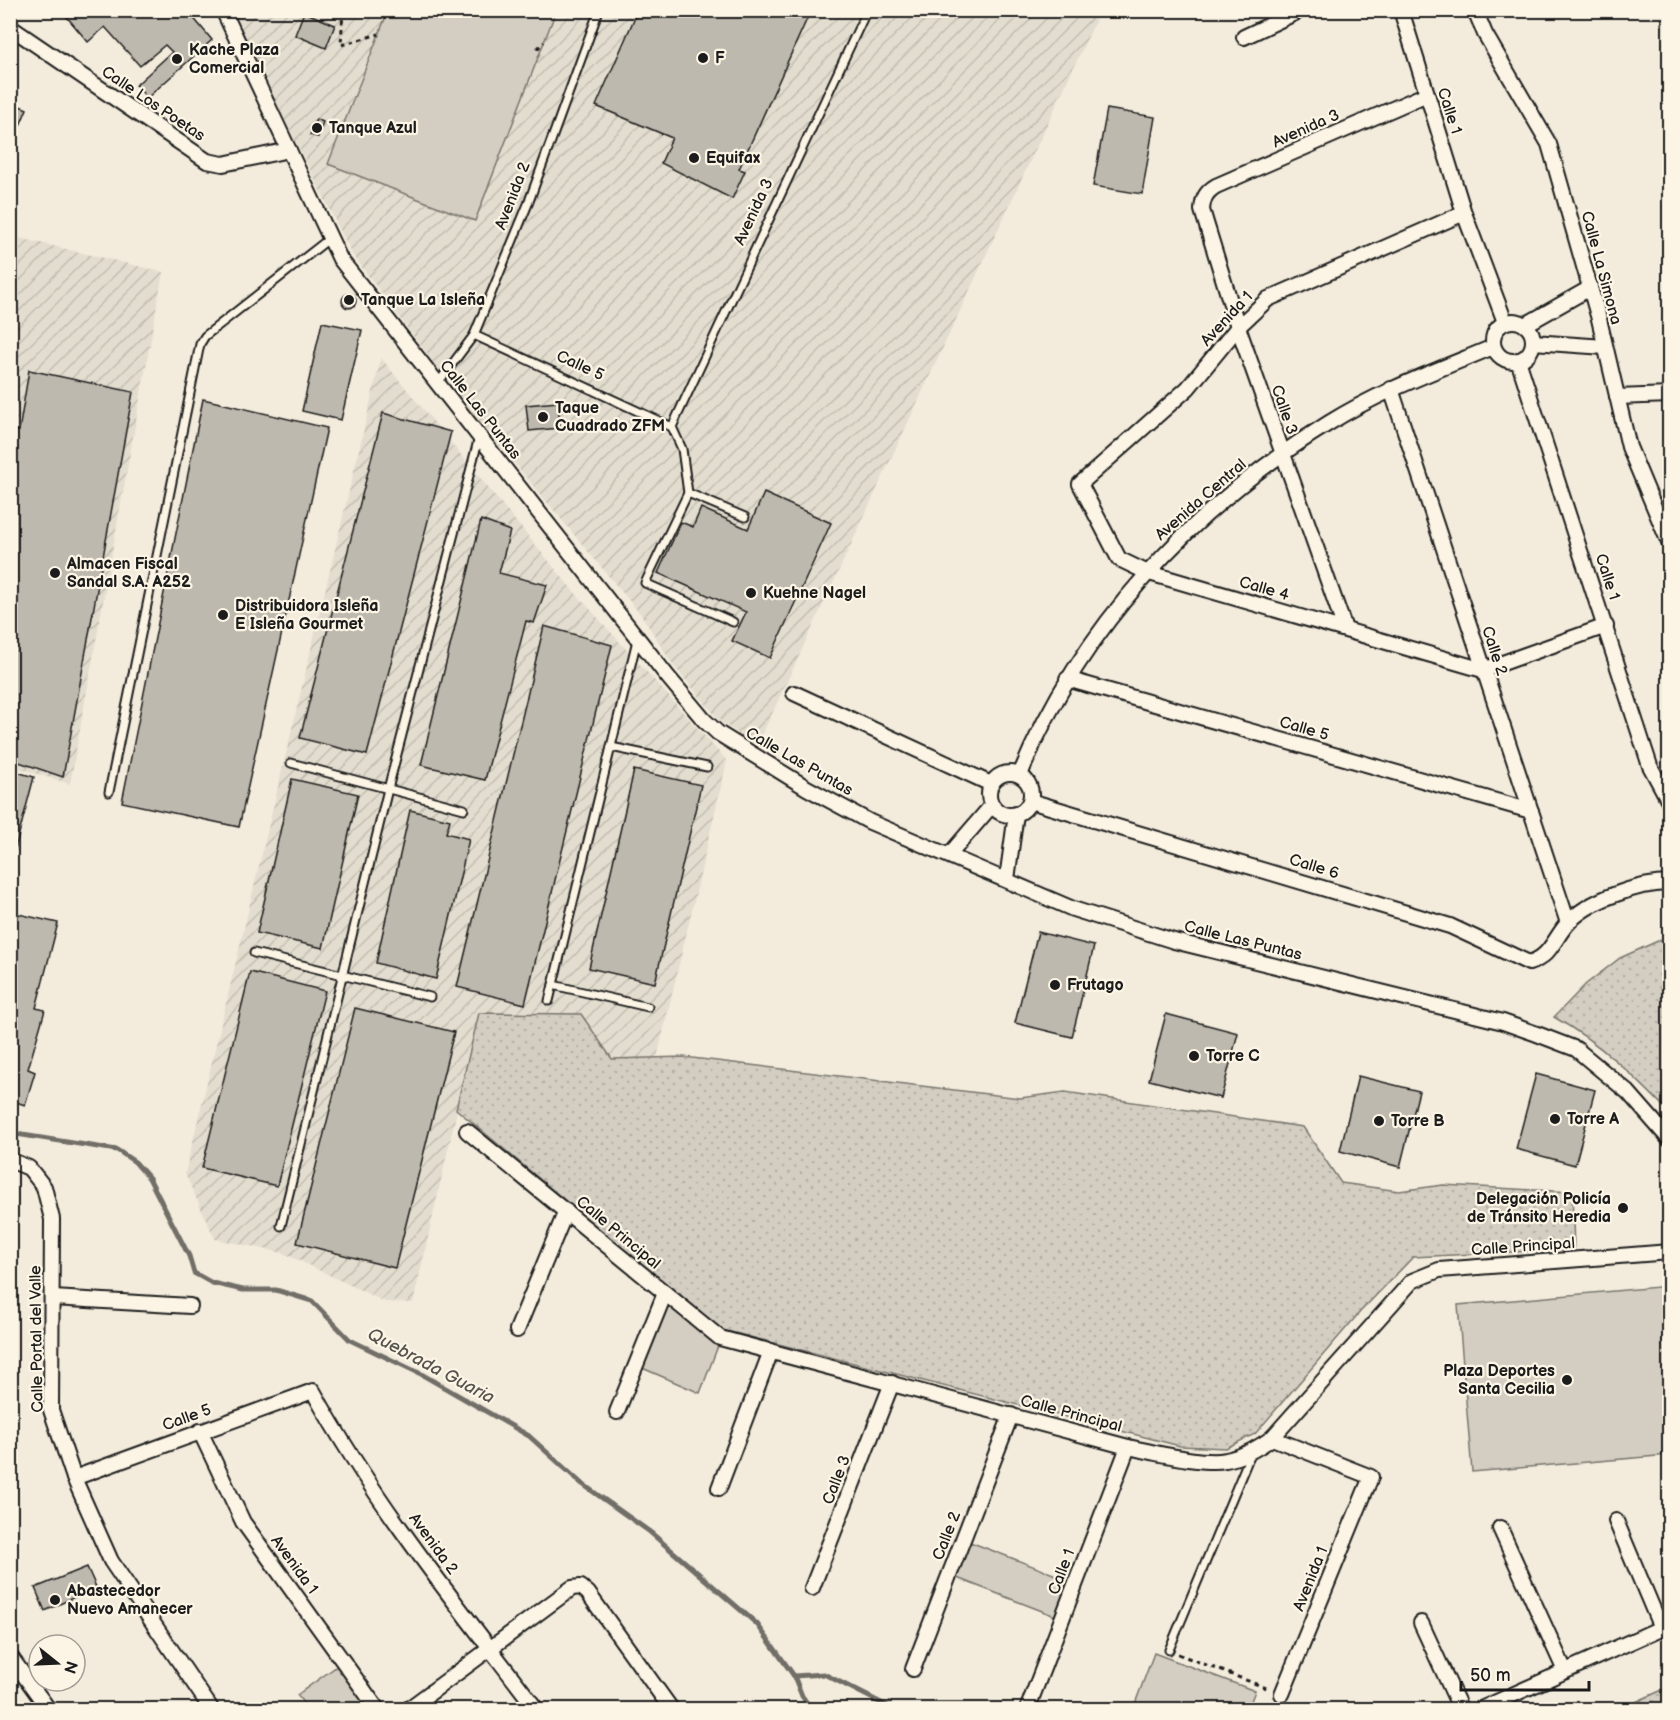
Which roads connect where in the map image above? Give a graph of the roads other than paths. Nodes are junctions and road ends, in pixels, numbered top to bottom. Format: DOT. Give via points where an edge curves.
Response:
graph roads {
  1 [pos="223,10"];
  2 [pos="599,10"];
  3 [pos="867,10"];
  4 [pos="1301,10"];
  5 [pos="1401,10"];
  6 [pos="1475,10"];
  7 [pos="10,27"];
  8 [pos="1244,37"];
  9 [pos="1427,94"];
  10 [pos="289,150"];
  11 [pos="1203,200"];
  12 [pos="1464,213"];
  13 [pos="330,238"];
  14 [pos="1590,288"];
  15 [pos="1505,322"];
  16 [pos="1525,324"];
  17 [pos="1238,327"];
  18 [pos="474,335"];
  19 [pos="1533,342"];
  20 [pos="1605,346"];
  21 [pos="1494,347"];
  22 [pos="1518,360"];
  23 [pos="438,383"];
  24 [pos="1391,389"];
  25 [pos="1670,395"];
  26 [pos="1617,398"];
  27 [pos="672,427"];
  28 [pos="480,436"];
  29 [pos="1282,454"];
  30 [pos="1080,484"];
  31 [pos="688,493"];
  32 [pos="745,517"];
  33 [pos="1670,546"];
  34 [pos="1146,572"];
  35 [pos="733,621"];
  36 [pos="1606,626"];
  37 [pos="1345,629"];
  38 [pos="638,638"];
  39 [pos="1483,670"];
  40 [pos="1067,679"];
  41 [pos="794,693"];
  42 [pos="611,747"];
  43 [pos="291,764"];
  44 [pos="708,767"];
  45 [pos="1020,775"];
  46 [pos="991,784"];
  47 [pos="388,789"];
  48 [pos="108,792"];
  49 [pos="1030,801"];
  50 [pos="1670,803"];
  51 [pos="992,805"];
  52 [pos="464,809"];
  53 [pos="1531,811"];
  54 [pos="1016,814"];
  55 [pos="950,854"];
  56 [pos="1007,879"];
  57 [pos="1670,883"];
  58 [pos="1568,923"];
  59 [pos="254,953"];
  60 [pos="342,977"];
  61 [pos="553,985"];
  62 [pos="430,998"];
  63 [pos="549,1001"];
  64 [pos="648,1007"];
  65 [pos="467,1131"];
  66 [pos="1670,1140"];
  67 [pos="10,1160"];
  68 [pos="566,1211"];
  69 [pos="281,1226"];
  70 [pos="1670,1252"];
  71 [pos="665,1293"];
  72 [pos="53,1298"];
  73 [pos="190,1306"];
  74 [pos="517,1330"];
  75 [pos="771,1351"];
  76 [pos="892,1383"];
  77 [pos="313,1391"];
  78 [pos="617,1412"];
  79 [pos="1011,1415"];
  80 [pos="200,1431"];
  81 [pos="1272,1438"];
  82 [pos="1128,1447"];
  83 [pos="1251,1452"];
  84 [pos="74,1478"];
  85 [pos="719,1488"];
  86 [pos="1616,1521"];
  87 [pos="1500,1528"];
  88 [pos="812,1588"];
  89 [pos="1421,1623"];
  90 [pos="1665,1626"];
  91 [pos="490,1648"];
  92 [pos="1169,1650"];
  93 [pos="10,1656"];
  94 [pos="913,1669"];
  95 [pos="1565,1671"];
  96 [pos="1282,1694"];
  97 [pos="49,1710"];
  98 [pos="212,1710"];
  99 [pos="378,1710"];
  100 [pos="406,1710"];
  101 [pos="537,1710"];
  102 [pos="672,1710"];
  103 [pos="1027,1710"];
  104 [pos="1461,1710"];
  105 [pos="1479,1710"];
  1 -- 10 [label="street, Calle Las Puntas"];
  2 -- 18 [label="lane, Avenida 2" via="528,204"];
  3 -- 27 [label="lane, Avenida 3"];
  4 -- 8 [label="street"];
  5 -- 9 [label="street, Calle 1"];
  6 -- 14 [label="street, Calle La Simona" via="1549,144"];
  7 -- 10 [label="street, Calle Los Poetas" via="207,161 223,164"];
  9 -- 11 [label="street, Avenida 3" via="1216,186"];
  9 -- 12 [label="street, Calle 1"];
  10 -- 13 [label="street, Calle Las Puntas"];
  11 -- 17 [label="street, Calle 3" via="1202,210"];
  12 -- 15 [label="street, Calle 1"];
  12 -- 17 [label="street, Avenida 1" via="1268,299"];
  13 -- 23 [label="street, Calle Las Puntas" via="340,259"];
  13 -- 48 [label="lane" via="205,336 200,344"];
  14 -- 16 [label="street"];
  14 -- 20 [label="street, Calle La Simona"];
  15 -- 16 [label="street"];
  15 -- 21 [label="street" via="1495,331"];
  16 -- 19 [label="street"];
  17 -- 29 [label="street, Calle 3"];
  17 -- 30 [label="street, Avenida 1" via="1188,388"];
  18 -- 23 [label="lane, Avenida 2"];
  18 -- 27 [label="lane, Calle 5"];
  19 -- 20 [label="street"];
  19 -- 22 [label="street" via="1527,355"];
  20 -- 26 [label="street, Calle La Simona"];
  21 -- 22 [label="street" via="1503,359"];
  21 -- 24 [label="street, Avenida Central"];
  22 -- 36 [label="street, Calle 1"];
  23 -- 28 [label="street, Calle Las Puntas"];
  24 -- 29 [label="street, Avenida Central"];
  24 -- 39 [label="street, Calle 2"];
  25 -- 26 [label="street"];
  26 -- 33 [label="street, Calle La Simona" via="1629,447"];
  27 -- 31 [label="lane" via="682,449"];
  28 -- 38 [label="street, Calle Las Puntas"];
  28 -- 47 [label="lane"];
  29 -- 34 [label="street, Avenida Central" via="1232,492"];
  29 -- 37 [label="street, Calle 3"];
  30 -- 34 [label="street, Calle 4" via="1119,559"];
  31 -- 32 [label="lane"];
  31 -- 35 [label="lane" via="645,583"];
  34 -- 37 [label="street, Calle 4"];
  34 -- 40 [label="street, Avenida Central"];
  36 -- 39 [label="street"];
  36 -- 50 [label="street, Calle 1" via="1650,765"];
  37 -- 39 [label="street, Calle 4"];
  38 -- 42 [label="lane"];
  38 -- 55 [label="street, Calle Las Puntas" via="704,720 736,746 870,822"];
  39 -- 53 [label="street, Calle 2"];
  40 -- 45 [label="street, Avenida Central" via="1040,727"];
  40 -- 53 [label="street, Calle 5"];
  41 -- 46 [label="street"];
  42 -- 44 [label="lane"];
  42 -- 61 [label="lane"];
  43 -- 47 [label="lane"];
  45 -- 46 [label="street" via="1001,774"];
  45 -- 49 [label="street" via="1030,786"];
  46 -- 51 [label="street"];
  47 -- 52 [label="lane"];
  47 -- 60 [label="lane"];
  49 -- 54 [label="street"];
  49 -- 58 [label="street, Calle 6" via="1450,926 1529,963 1551,949"];
  51 -- 54 [label="street" via="1002,814"];
  51 -- 55 [label="street"];
  53 -- 58 [label="street, Calle 2"];
  54 -- 56 [label="street"];
  55 -- 56 [label="street, Calle Las Puntas"];
  56 -- 66 [label="street, Calle Las Puntas" via="1073,909 1174,941 1503,1022 1576,1049 1628,1092"];
  57 -- 58 [label="street" via="1650,883 1622,892"];
  59 -- 60 [label="lane"];
  60 -- 62 [label="lane"];
  60 -- 69 [label="lane"];
  61 -- 63 [label="lane"];
  61 -- 64 [label="lane"];
  65 -- 68 [label="street, Calle Principal"];
  67 -- 72 [label="street, Calle Portal del Valle" via="29,1168 45,1187 52,1219"];
  68 -- 71 [label="street, Calle Principal"];
  68 -- 74 [label="street"];
  70 -- 81 [label="street, Calle Principal" via="1439,1270 1412,1281"];
  71 -- 75 [label="street, Calle Principal" via="720,1338"];
  71 -- 78 [label="street"];
  72 -- 73 [label="street"];
  72 -- 84 [label="street, Calle Portal del Valle" via="51,1410"];
  75 -- 76 [label="street, Calle Principal"];
  75 -- 85 [label="street"];
  76 -- 79 [label="street, Calle Principal"];
  76 -- 88 [label="street, Calle 3"];
  77 -- 80 [label="street, Calle 5"];
  77 -- 91 [label="street, Avenida 2" via="346,1450 412,1546"];
  79 -- 82 [label="street, Calle Principal"];
  79 -- 94 [label="street, Calle 2"];
  80 -- 84 [label="street, Calle 5"];
  80 -- 99 [label="street, Avenida 1" via="243,1522"];
  81 -- 83 [label="street, Calle Principal"];
  81 -- 96 [label="street, Avenida 1" via="1371,1477"];
  82 -- 83 [label="street, Calle Principal" via="1225,1461"];
  82 -- 103 [label="street, Calle 1"];
  83 -- 92 [label="lane"];
  84 -- 98 [label="street, Calle Portal del Valle" via="111,1561"];
  86 -- 90 [label="street"];
  87 -- 95 [label="street"];
  89 -- 104 [label="street"];
  90 -- 95 [label="street"];
  91 -- 100 [label="street"];
  91 -- 101 [label="street, Avenida 2"];
  91 -- 102 [label="street" via="573,1588 581,1587"];
  93 -- 97 [label="street"];
  95 -- 105 [label="street"];
}
